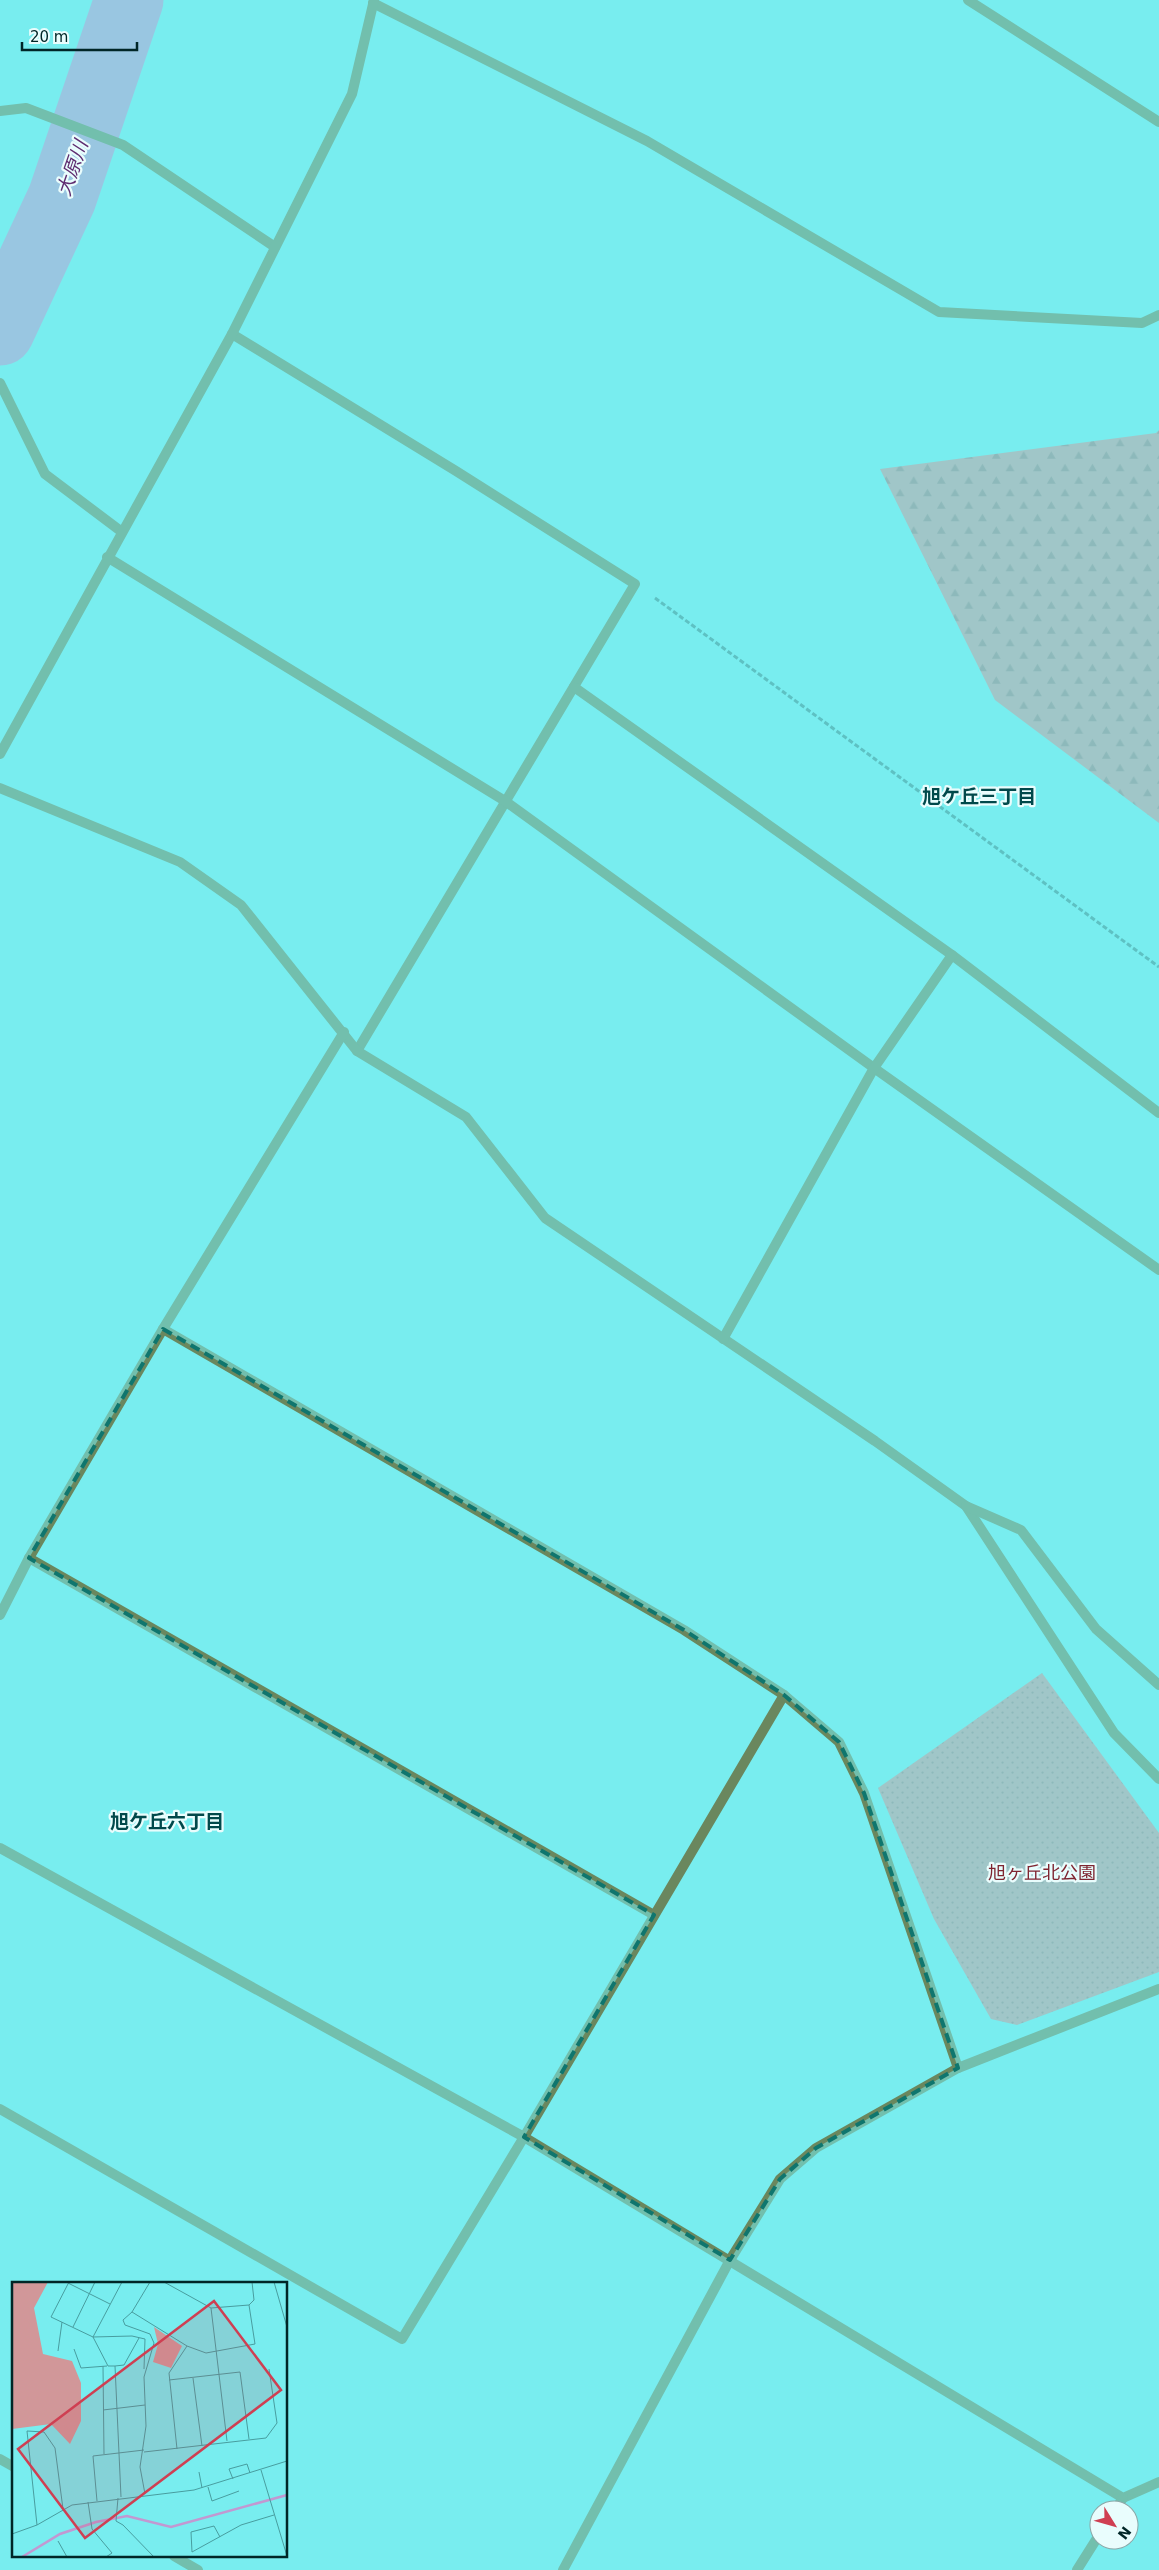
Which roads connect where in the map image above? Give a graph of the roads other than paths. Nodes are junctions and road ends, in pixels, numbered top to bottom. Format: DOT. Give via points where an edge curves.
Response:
graph roads {
  1 [pos="968,0"];
  2 [pos="373,1"];
  3 [pos="0,111"];
  4 [pos="1159,122"];
  5 [pos="275,247"];
  6 [pos="1159,315"];
  7 [pos="232,334"];
  8 [pos="0,383"];
  9 [pos="122,532"];
  10 [pos="107,557"];
  11 [pos="574,687"];
  12 [pos="0,754"];
  13 [pos="0,788"];
  14 [pos="505,801"];
  15 [pos="952,955"];
  16 [pos="344,1032"];
  17 [pos="357,1051"];
  18 [pos="874,1068"];
  19 [pos="1159,1113"];
  20 [pos="1159,1270"];
  21 [pos="163,1329"];
  22 [pos="723,1339"];
  23 [pos="966,1506"];
  24 [pos="29,1558"];
  25 [pos="0,1615"];
  26 [pos="1159,1685"];
  27 [pos="784,1695"];
  28 [pos="1159,1779"];
  29 [pos="0,1848"];
  30 [pos="654,1915"];
  31 [pos="1159,1989"];
  32 [pos="958,2068"];
  33 [pos="0,2109"];
  34 [pos="524,2137"];
  35 [pos="730,2260"];
  36 [pos="0,2459"];
  37 [pos="12,2466"];
  38 [pos="1159,2482"];
  39 [pos="1123,2498"];
  40 [pos="1089,2550"];
  41 [pos="177,2558"];
  42 [pos="198,2570"];
  43 [pos="563,2570"];
  44 [pos="1076,2570"];
  1 -- 4 [label="street"];
  2 -- 5 [label="street" via="352,94"];
  2 -- 6 [label="street" via="647,141 939,312 1142,323"];
  3 -- 5 [label="street" via="26,108 123,145"];
  5 -- 7 [label="street"];
  7 -- 9 [label="street"];
  7 -- 11 [label="street" via="636,584"];
  8 -- 9 [label="street" via="45,474"];
  9 -- 10 [label="street"];
  10 -- 12 [label="street"];
  10 -- 14 [label="street"];
  11 -- 14 [label="street"];
  11 -- 15 [label="street"];
  13 -- 16 [label="street" via="180,862 241,905"];
  14 -- 17 [label="street"];
  14 -- 18 [label="street"];
  15 -- 18 [label="street"];
  15 -- 19 [label="street"];
  16 -- 17 [label="street"];
  16 -- 21 [label="street"];
  17 -- 22 [label="street" via="466,1117 545,1218"];
  18 -- 20 [label="street"];
  18 -- 22 [label="street"];
  21 -- 24 [label="street"];
  21 -- 27 [label="street" via="684,1630"];
  22 -- 23 [label="street"];
  23 -- 26 [label="street" via="1021,1530 1096,1629"];
  23 -- 28 [label="street" via="1114,1734"];
  24 -- 25 [label="street"];
  24 -- 30 [label="street"];
  27 -- 30 [label="street"];
  27 -- 32 [label="street" via="839,1742 864,1793"];
  29 -- 34 [label="street"];
  30 -- 34 [label="street"];
  31 -- 32 [label="street"];
  32 -- 35 [label="street" via="816,2148 780,2179"];
  33 -- 34 [label="street" via="402,2339"];
  34 -- 35 [label="street"];
  35 -- 39 [label="street"];
  35 -- 43 [label="street"];
  36 -- 37 [label="street"];
  38 -- 39 [label="street"];
  40 -- 44 [label="street"];
  41 -- 42 [label="street"];
}
